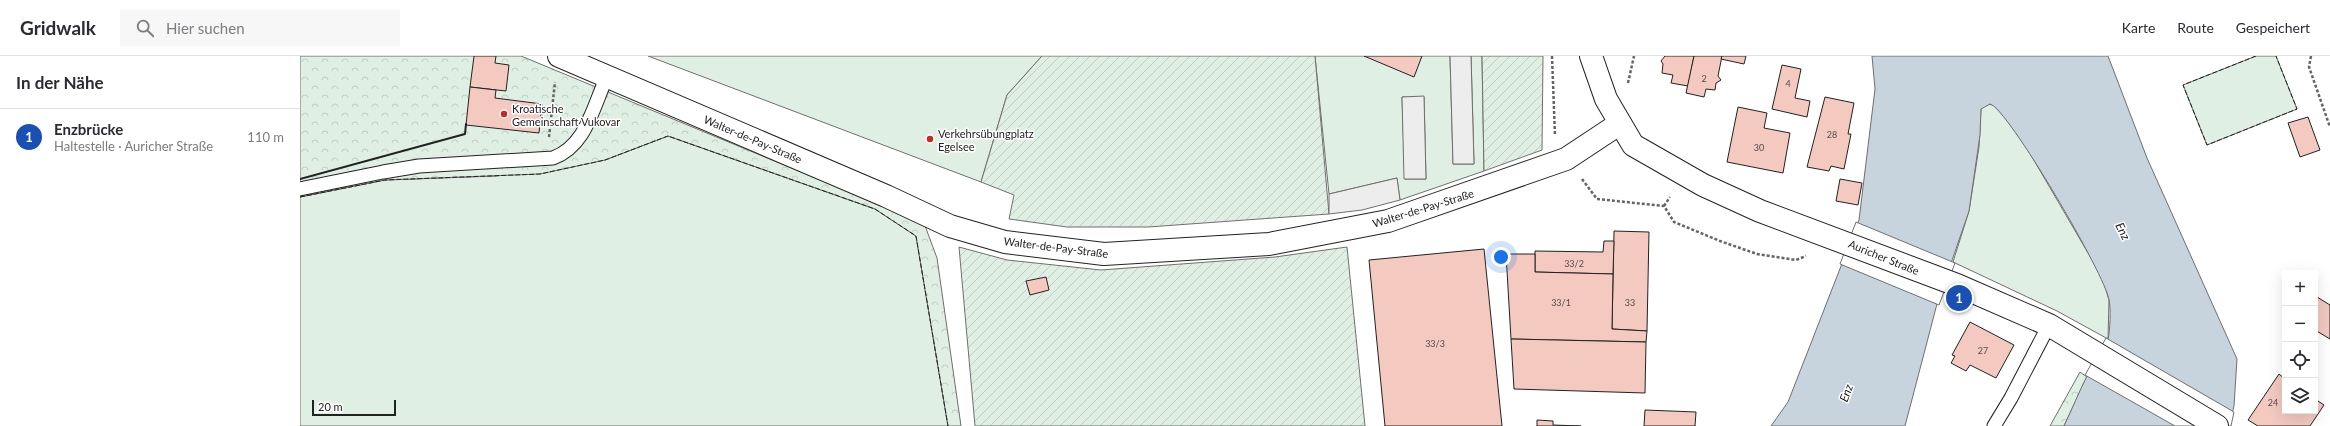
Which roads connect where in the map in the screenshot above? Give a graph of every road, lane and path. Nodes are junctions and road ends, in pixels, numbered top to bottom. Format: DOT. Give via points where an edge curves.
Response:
graph roads {
  1 [pos="1552,56"];
  2 [pos="1591,56"];
  3 [pos="2311,56"];
  4 [pos="566,63"];
  5 [pos="605,81"];
  6 [pos="1620,124"];
  7 [pos="2330,127"];
  8 [pos="547,158"];
  9 [pos="1573,167"];
  10 [pos="300,189"];
  11 [pos="1838,239"];
  12 [pos="2049,325"];
  13 [pos="1994,426"];
  14 [pos="2217,426"];
  1 -- 9 [label="path" via="1556,145"];
  2 -- 6 [label="street, Auricher Straße" via="1606,99"];
  3 -- 7 [label="path" via="2309,66"];
  4 -- 8 [label="path"];
  4 -- 9 [label="street, Walter-de-Pay-Straße" via="886,196 950,229 1005,242 1104,254 1269,244 1388,221"];
  5 -- 8 [label="lane" via="581,136 574,146 564,153"];
  6 -- 9 [label="street, Walter-de-Pay-Straße"];
  6 -- 11 [label="street, Auricher Straße" via="1633,145 1703,185 1760,211"];
  8 -- 10 [label="lane" via="419,166"];
  9 -- 11 [label="path" via="1597,199 1664,206 1674,222 1757,254 1796,260 1828,247"];
  11 -- 12 [label="street, Auricher Straße"];
  12 -- 13 [label="lane"];
  12 -- 14 [label="street, Auricher Straße"];
}
